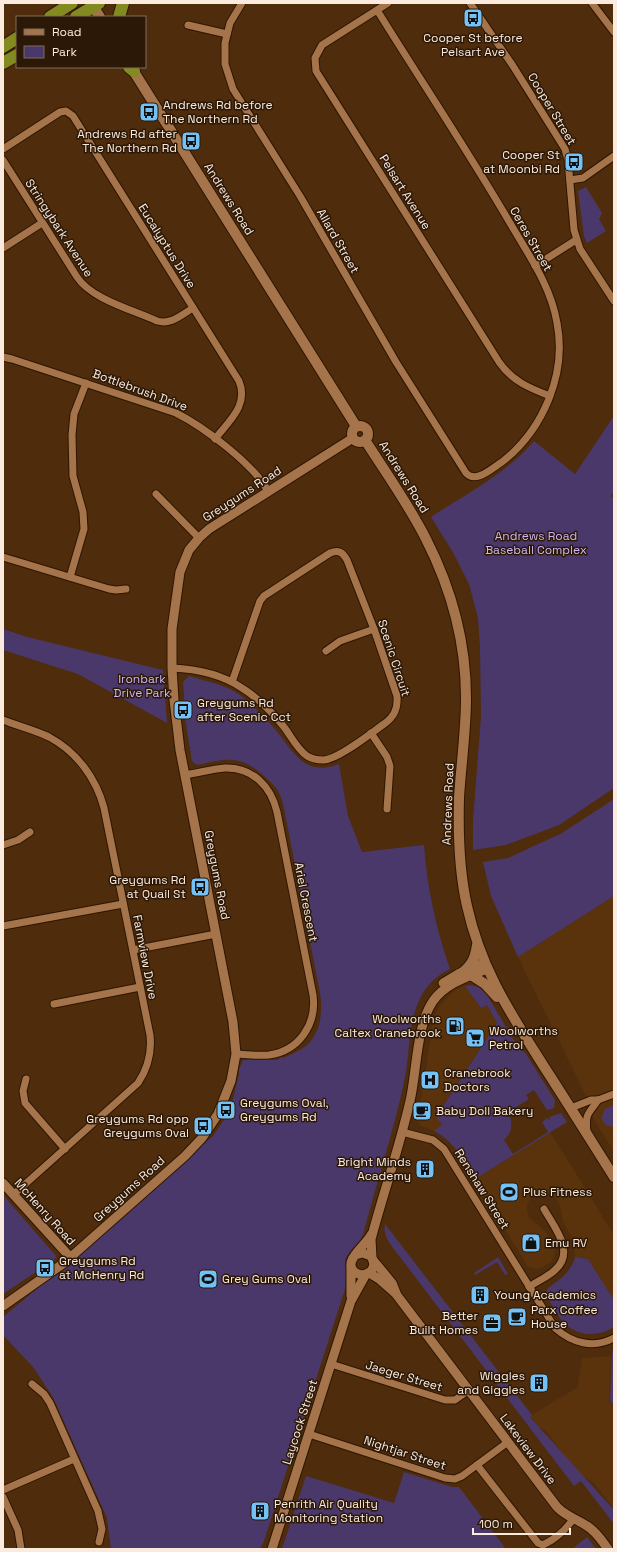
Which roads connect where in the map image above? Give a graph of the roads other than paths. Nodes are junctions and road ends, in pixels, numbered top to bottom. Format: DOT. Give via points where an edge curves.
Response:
graph roads {
  1 [pos="72,3"];
  2 [pos="123,3"];
  3 [pos="242,3"];
  4 [pos="388,3"];
  5 [pos="470,3"];
  6 [pos="592,3"];
  7 [pos="94,4"];
  8 [pos="377,10"];
  9 [pos="52,16"];
  10 [pos="77,16"];
  11 [pos="100,16"];
  12 [pos="119,16"];
  13 [pos="188,24"];
  14 [pos="614,32"];
  15 [pos="227,34"];
  16 [pos="16,39"];
  17 [pos="3,47"];
  18 [pos="16,55"];
  19 [pos="3,63"];
  20 [pos="132,68"];
  21 [pos="3,150"];
  22 [pos="614,156"];
  23 [pos="3,160"];
  24 [pos="570,180"];
  25 [pos="42,223"];
  26 [pos="576,240"];
  27 [pos="3,248"];
  28 [pos="535,266"];
  29 [pos="614,301"];
  30 [pos="193,308"];
  31 [pos="3,357"];
  32 [pos="86,382"];
  33 [pos="550,396"];
  34 [pos="356,426"];
  35 [pos="353,438"];
  36 [pos="216,439"];
  37 [pos="365,440"];
  38 [pos="475,478"];
  39 [pos="268,491"];
  40 [pos="156,494"];
  41 [pos="199,538"];
  42 [pos="3,556"];
  43 [pos="70,577"];
  44 [pos="126,588"];
  45 [pos="374,629"];
  46 [pos="326,651"];
  47 [pos="172,668"];
  48 [pos="232,682"];
  49 [pos="3,720"];
  50 [pos="371,734"];
  51 [pos="185,775"];
  52 [pos="387,809"];
  53 [pos="30,832"];
  54 [pos="3,845"];
  55 [pos="124,904"];
  56 [pos="3,926"];
  57 [pos="216,934"];
  58 [pos="478,944"];
  59 [pos="133,950"];
  60 [pos="486,966"];
  61 [pos="467,974"];
  62 [pos="140,987"];
  63 [pos="54,1004"];
  64 [pos="507,1008"];
  65 [pos="236,1054"];
  66 [pos="26,1079"];
  67 [pos="614,1094"];
  68 [pos="598,1100"];
  69 [pos="570,1108"];
  70 [pos="402,1132"];
  71 [pos="588,1134"];
  72 [pos="65,1149"];
  73 [pos="614,1177"];
  74 [pos="3,1183"];
  75 [pos="14,1195"];
  76 [pos="544,1209"];
  77 [pos="373,1232"];
  78 [pos="355,1255"];
  79 [pos="70,1257"];
  80 [pos="372,1259"];
  81 [pos="351,1266"];
  82 [pos="368,1273"];
  83 [pos="529,1287"];
  84 [pos="396,1294"];
  85 [pos="351,1301"];
  86 [pos="3,1306"];
  87 [pos="614,1338"];
  88 [pos="331,1364"];
  89 [pos="32,1384"];
  90 [pos="469,1390"];
  91 [pos="309,1434"];
  92 [pos="508,1442"];
  93 [pos="74,1459"];
  94 [pos="477,1465"];
  95 [pos="3,1490"];
  96 [pos="3,1497"];
  97 [pos="5,1509"];
  98 [pos="573,1519"];
  99 [pos="99,1542"];
  100 [pos="21,1549"];
  101 [pos="272,1549"];
  102 [pos="608,1549"];
  1 -- 9 [label="highway"];
  2 -- 12 [label="highway"];
  3 -- 15 [label="street, Allard Street"];
  4 -- 8 [label="street, Pelsart Avenue"];
  5 -- 24 [label="street, Cooper Street" via="560,140 568,160"];
  6 -- 14 [label="street"];
  7 -- 10 [label="highway"];
  7 -- 11 [label="main road"];
  8 -- 28 [label="street, Ceres Street" via="498,202"];
  8 -- 33 [label="street, Pelsart Avenue" via="322,45 315,58 316,71 499,362 517,381"];
  13 -- 15 [label="street"];
  15 -- 38 [label="street, Allard Street" via="225,64 236,93 300,196 396,362 466,473"];
  16 -- 17 [label="highway"];
  18 -- 19 [label="highway"];
  20 -- 34 [label="main road, Andrews Road"];
  21 -- 30 [label="street, Eucalyptus Drive" via="67,108"];
  22 -- 24 [label="street" via="583,178"];
  23 -- 25 [label="street, Stringybark Avenue"];
  24 -- 26 [label="street, Cooper Street"];
  25 -- 27 [label="street"];
  25 -- 30 [label="street, Stringybark Avenue" via="80,282 93,293 164,322 174,320"];
  26 -- 28 [label="street"];
  26 -- 29 [label="street, Cooper Street"];
  28 -- 33 [label="street, Ceres Street" via="551,299 559,333 557,370"];
  30 -- 36 [label="street, Eucalyptus Drive" via="236,376 246,398"];
  31 -- 32 [label="street, Bottlebrush Drive"];
  32 -- 36 [label="street, Bottlebrush Drive" via="176,413"];
  32 -- 43 [label="street" via="74,414 72,435 73,476 83,512 84,529"];
  33 -- 38 [label="street, Ceres Street" via="526,439 504,460"];
  34 -- 35 [label="main road" via="352,431"];
  34 -- 37 [label="main road, Andrews Road" via="366,428 368,436"];
  35 -- 37 [label="main road, Andrews Road" via="360,442"];
  35 -- 39 [label="street, Greygums Road"];
  36 -- 39 [label="street, Bottlebrush Drive" via="261,481"];
  37 -- 58 [label="main road, Andrews Road" via="432,550 446,586 459,632 466,696 459,804 460,854 467,905"];
  39 -- 41 [label="street, Greygums Road"];
  40 -- 41 [label="street"];
  41 -- 47 [label="street, Greygums Road" via="187,553 180,572 172,630"];
  42 -- 43 [label="street"];
  43 -- 44 [label="street" via="112,590"];
  45 -- 46 [label="street" via="338,642"];
  45 -- 48 [label="street, Scenic Circuit" via="340,548 263,597"];
  45 -- 50 [label="street, Scenic Circuit" via="397,702 392,718"];
  47 -- 48 [label="street, Scenic Circuit" via="202,671"];
  47 -- 51 [label="street, Greygums Road" via="177,729"];
  48 -- 50 [label="street, Scenic Circuit" via="266,708 310,758 330,759"];
  49 -- 55 [label="street, Farmview Drive" via="57,742 77,758 92,777 104,808"];
  50 -- 52 [label="street" via="390,766"];
  51 -- 57 [label="street, Greygums Road"];
  51 -- 65 [label="street, Ariel Crescent" via="220,768 235,768 254,776 270,793 277,812 313,995 314,1010 310,1026 293,1046 269,1055"];
  53 -- 54 [label="street" via="18,840"];
  55 -- 56 [label="street"];
  55 -- 59 [label="street, Farmview Drive"];
  57 -- 59 [label="street"];
  57 -- 65 [label="street, Greygums Road" via="233,1022"];
  58 -- 60 [label="main road, Andrews Road"];
  58 -- 61 [label="main road" via="474,961"];
  59 -- 62 [label="street, Farmview Drive"];
  60 -- 61 [label="street"];
  60 -- 64 [label="main road, Andrews Road"];
  61 -- 64 [label="main road" via="485,984"];
  61 -- 70 [label="street" via="437,996 430,1007 422,1027 415,1079"];
  62 -- 63 [label="street"];
  62 -- 72 [label="street, Farmview Drive" via="150,1039 150,1054 145,1072 131,1090"];
  64 -- 69 [label="main road, Andrews Road"];
  65 -- 79 [label="street, Greygums Road" via="226,1096 205,1134 189,1152"];
  66 -- 72 [label="street" via="22,1091 25,1103"];
  67 -- 68 [label="street"];
  68 -- 69 [label="street"];
  68 -- 71 [label="street" via="589,1111 586,1121"];
  69 -- 71 [label="main road, Andrews Road"];
  70 -- 77 [label="street"];
  70 -- 83 [label="street, Renshaw Street" via="433,1140 444,1149"];
  71 -- 73 [label="main road, Andrews Road"];
  72 -- 75 [label="street, Farmview Drive"];
  74 -- 75 [label="street, McHenry Road"];
  75 -- 79 [label="street, McHenry Road"];
  76 -- 83 [label="street" via="563,1242 564,1257 555,1270"];
  77 -- 78 [label="street"];
  77 -- 80 [label="street"];
  78 -- 80 [label="street" via="365,1253"];
  78 -- 81 [label="street"];
  79 -- 86 [label="street, Greygums Road"];
  80 -- 82 [label="street" via="373,1266"];
  80 -- 84 [label="street, Lakeview Drive" via="392,1283"];
  81 -- 82 [label="street" via="357,1274"];
  81 -- 85 [label="street, Laycock Street"];
  82 -- 84 [label="street, Lakeview Drive"];
  82 -- 85 [label="street, Laycock Street"];
  83 -- 87 [label="street, Renshaw Street" via="550,1321 565,1336 576,1342 590,1344 603,1343"];
  84 -- 90 [label="street, Lakeview Drive"];
  85 -- 88 [label="street, Laycock Street"];
  88 -- 90 [label="street, Jaeger Street" via="445,1400 454,1400"];
  88 -- 91 [label="street, Laycock Street"];
  89 -- 93 [label="street" via="50,1403"];
  90 -- 92 [label="street, Lakeview Drive"];
  91 -- 94 [label="street, Nightjar Street" via="450,1479 462,1476"];
  91 -- 101 [label="street, Laycock Street"];
  92 -- 94 [label="street, Nightjar Street"];
  92 -- 98 [label="street, Lakeview Drive" via="557,1507"];
  93 -- 95 [label="street"];
  93 -- 99 [label="street" via="100,1516 102,1529"];
  94 -- 98 [label="street" via="538,1543 547,1543 567,1528"];
  96 -- 97 [label="street"];
  97 -- 100 [label="street" via="20,1535"];
  98 -- 102 [label="street, Lakeview Drive" via="588,1526"];
}
